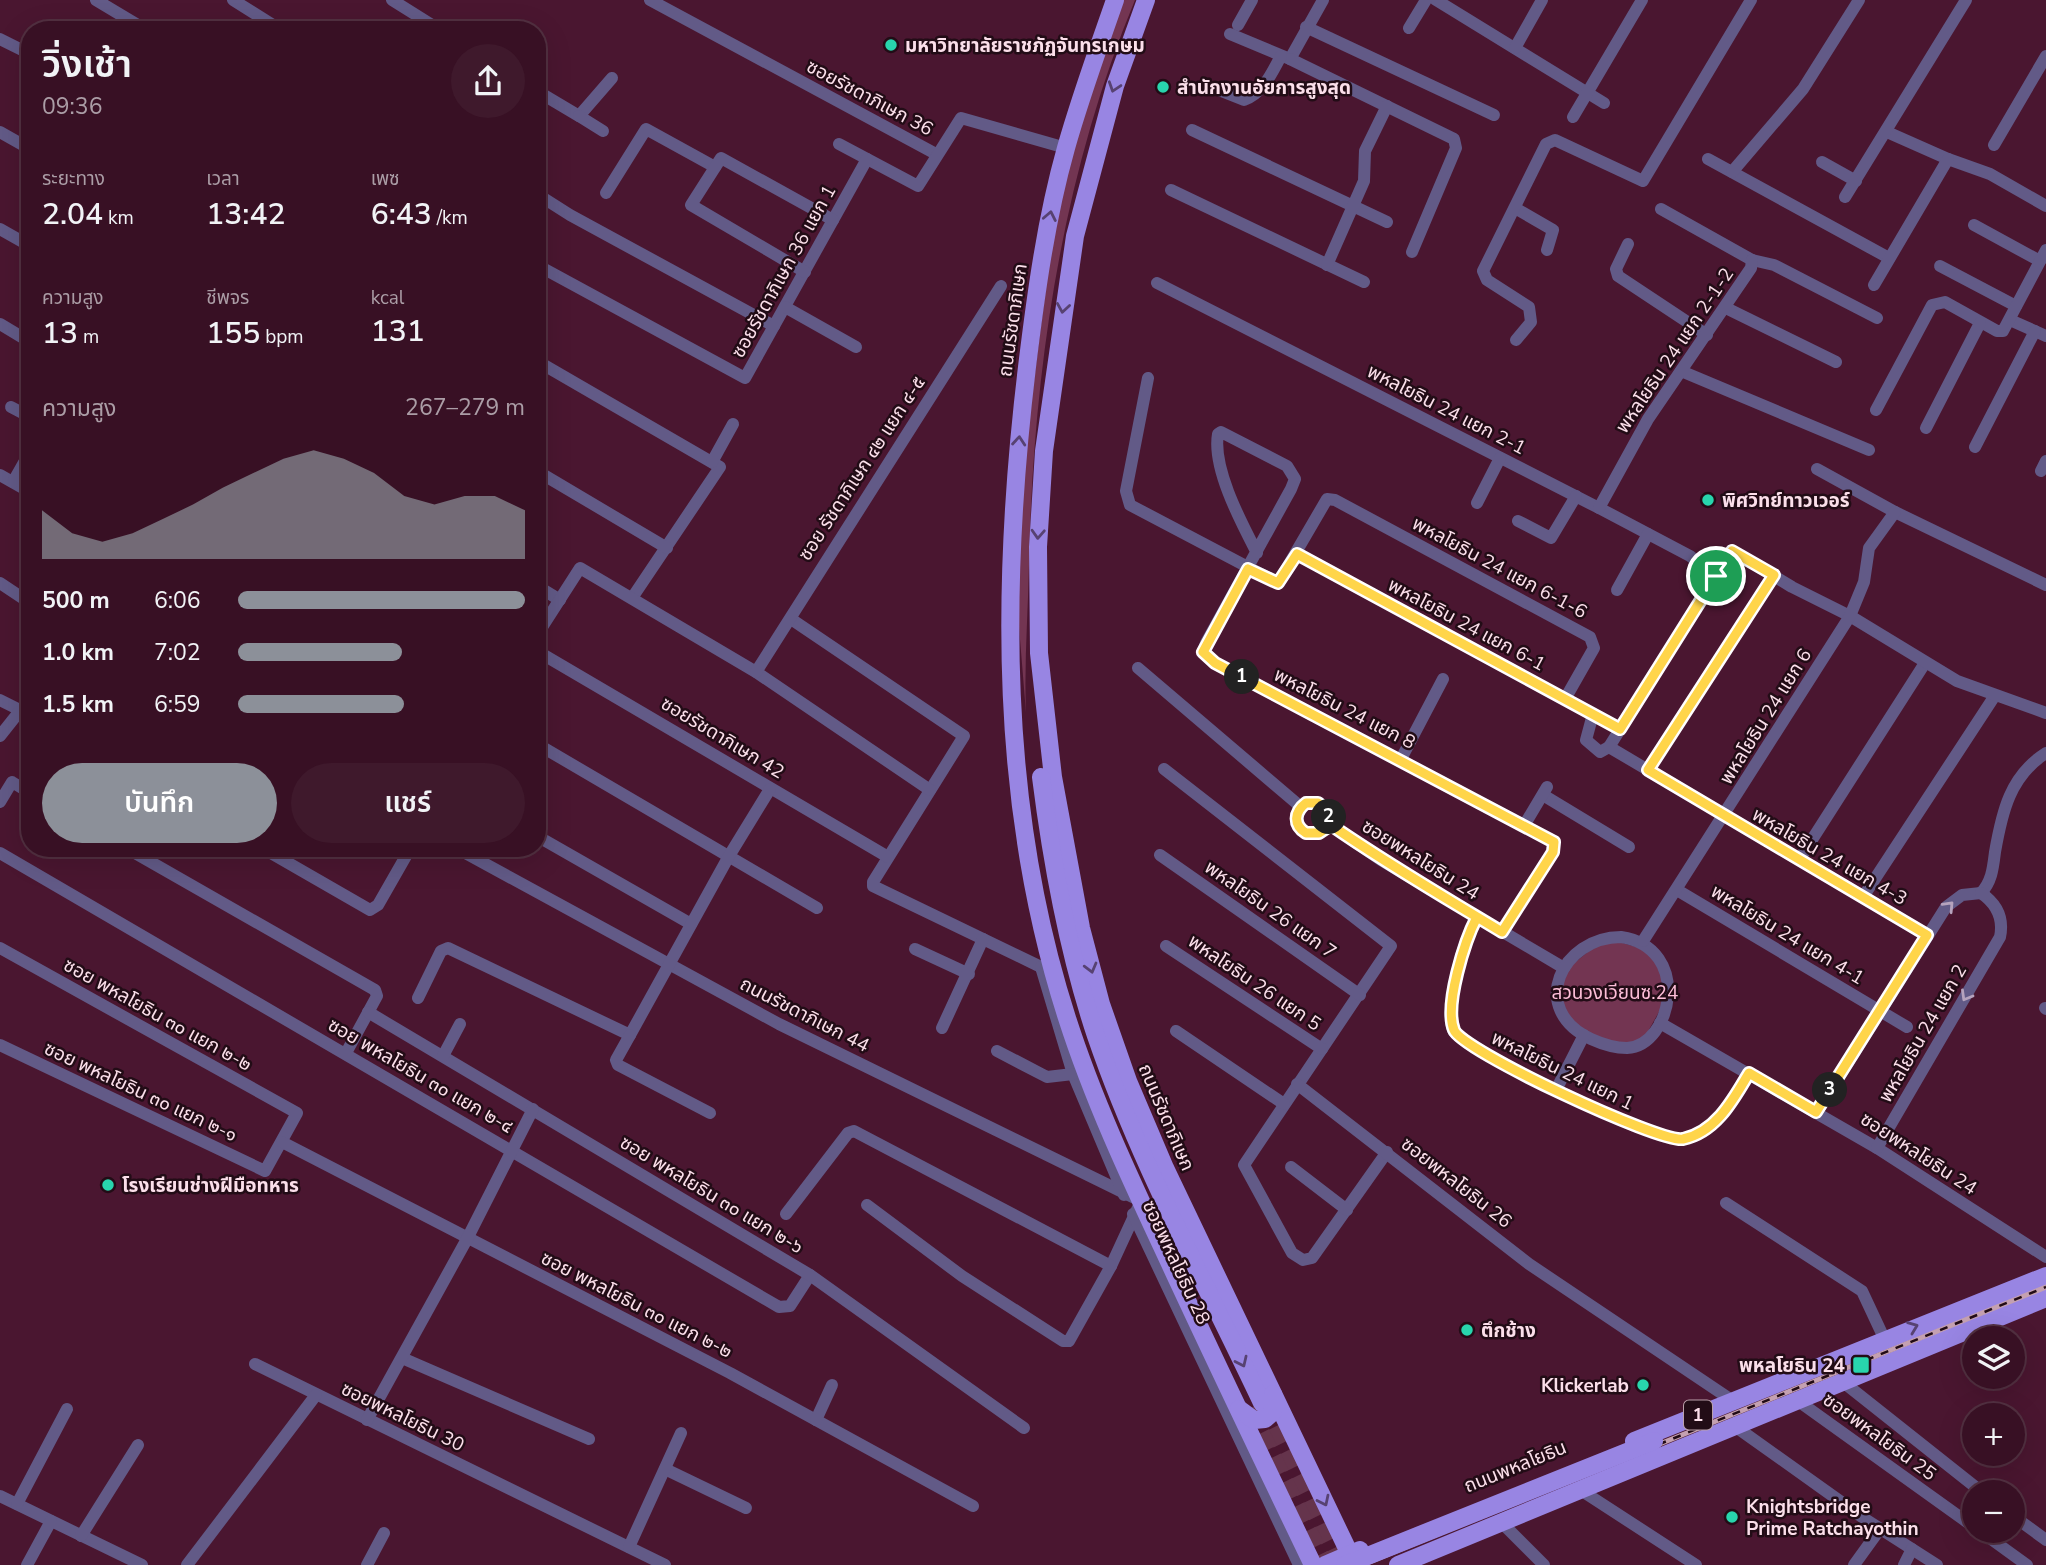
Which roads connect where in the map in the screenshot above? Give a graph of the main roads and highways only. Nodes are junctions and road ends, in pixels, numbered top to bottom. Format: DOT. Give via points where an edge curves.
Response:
graph roads {
  1 [pos="1115,0"];
  2 [pos="1146,0"];
  3 [pos="1010,656"];
  4 [pos="2046,1276"];
  5 [pos="2046,1298"];
  6 [pos="1255,1403"];
  7 [pos="1727,1404"];
  8 [pos="1744,1423"];
  9 [pos="1656,1445"];
  10 [pos="1410,1530"];
  11 [pos="1420,1556"];
  12 [pos="1350,1562"];
  13 [pos="1313,1565"];
  14 [pos="1325,1565"];
  15 [pos="1372,1565"];
  16 [pos="1398,1565"];
  3 -- 1 [label="main road, ถนนรัชดาภิเษก, one-way" via="1010,554 1042,257 1066,148"];
  2 -- 6 [label="main road, ถนนรัชดาภิเษก, one-way" via="1097,146 1064,303 1041,490 1039,653 1061,827 1101,1004"];
  6 -- 3 [label="main road, ถนนรัชดาภิเษก, one-way" via="1130,1154 1075,1007 1043,867"];
  3 -- 6 [label="main road, ถนนรัชดาภิเษก" via="1021,805 1046,967 1138,1209"];
  7 -- 4 [label="main road, ถนนพหลโยธิน / 1, one-way"];
  5 -- 8 [label="main road, ถนนพหลโยธิน / 1"];
  6 -- 12 [label="main road, ถนนรัชดาภิเษก, one-way"];
  6 -- 13 [label="main road, ถนนรัชดาภิเษก"];
  7 -- 9 [label="main road, ถนนพหลโยธิน"];
  7 -- 10 [label="main road, ถนนพหลโยธิน / 1"];
  8 -- 9 [label="main road, ถนนพหลโยธิน" via="1711,1427"];
  8 -- 11 [label="main road, ถนนพหลโยธิน / 1"];
  9 -- 12 [label="main road, ถนนพหลโยธิน, bridge"];
  9 -- 15 [label="main road, ถนนพหลโยธิน"];
  10 -- 11 [label="main road" via="1411,1548"];
  10 -- 12 [label="main road, ถนนพหลโยธิน / 1"];
  11 -- 16 [label="main road, ถนนพหลโยธิน / 1"];
  12 -- 14 [label="main road, ถนนพหลโยธิน / 1"];
}
